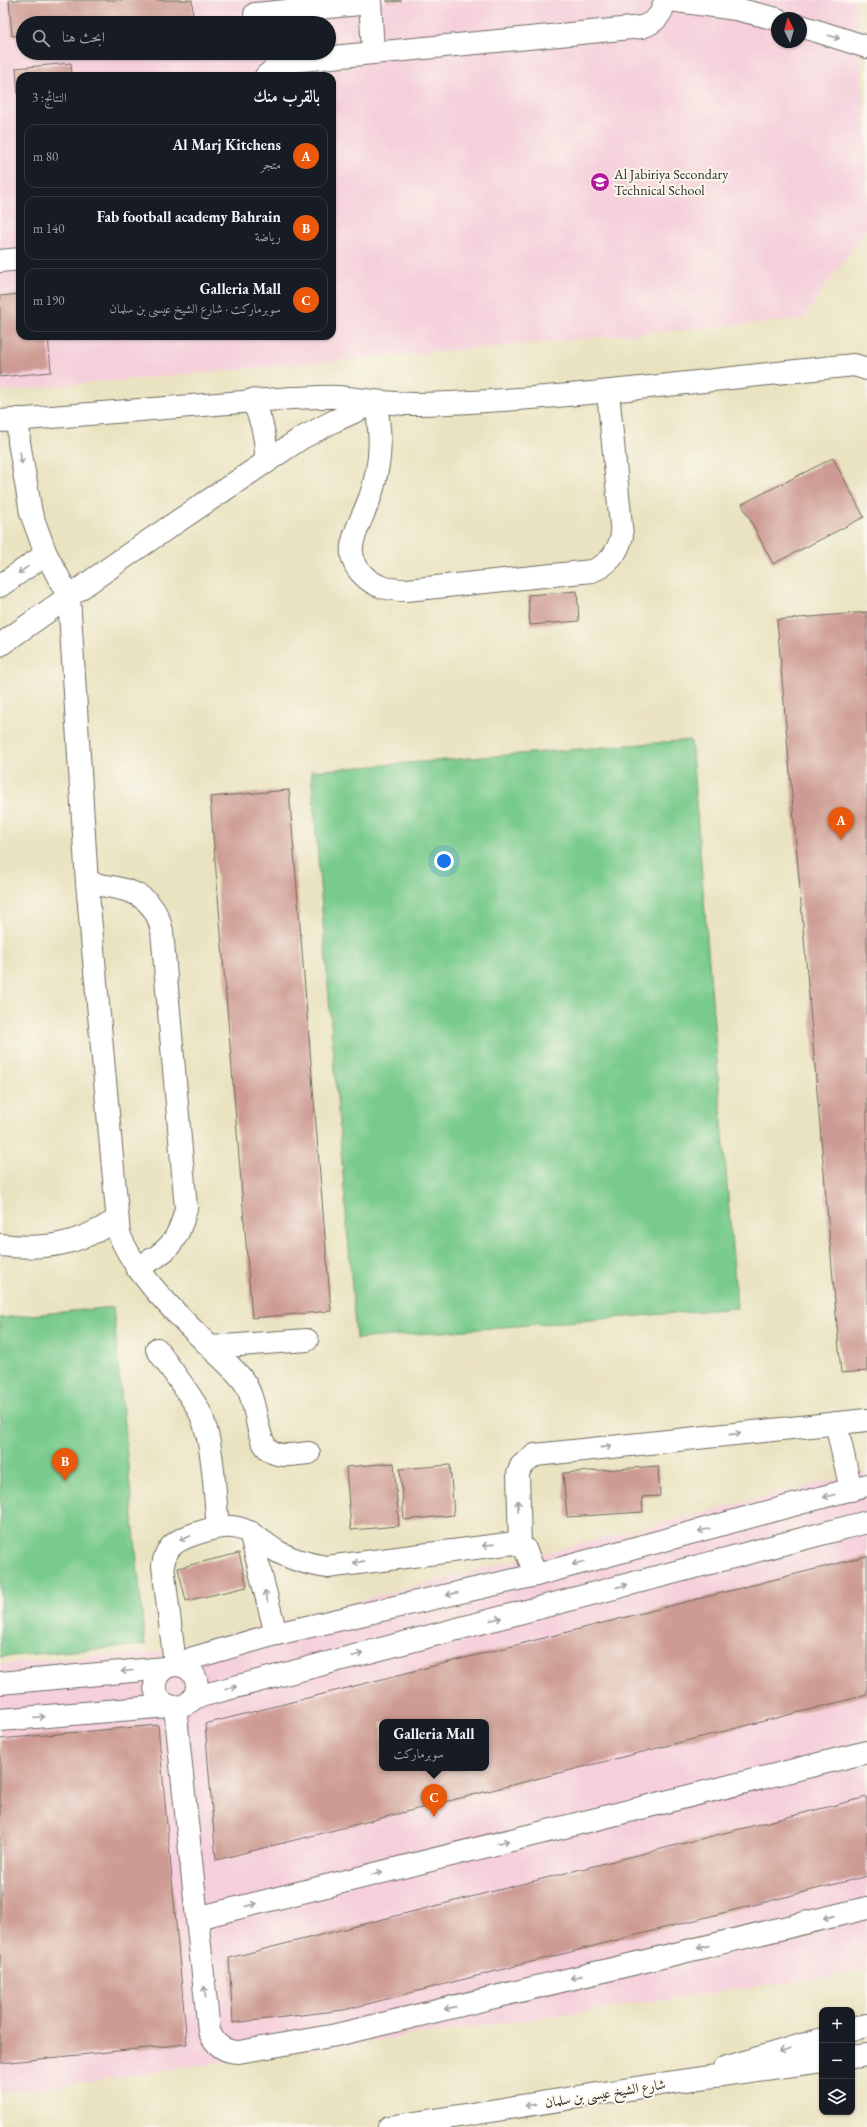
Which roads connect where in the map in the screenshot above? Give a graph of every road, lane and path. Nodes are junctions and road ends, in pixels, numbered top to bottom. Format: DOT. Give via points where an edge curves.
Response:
graph roads {
  1 [pos="665,0"];
  2 [pos="670,0"];
  3 [pos="370,1"];
  4 [pos="254,14"];
  5 [pos="771,18"];
  6 [pos="807,28"];
  7 [pos="867,47"];
  8 [pos="373,52"];
  9 [pos="336,56"];
  10 [pos="300,60"];
  11 [pos="271,72"];
  12 [pos="16,260"];
  13 [pos="0,261"];
  14 [pos="863,364"];
  15 [pos="608,392"];
  16 [pos="252,400"];
  17 [pos="376,402"];
  18 [pos="9,420"];
  19 [pos="266,463"];
  20 [pos="46,554"];
  21 [pos="0,586"];
  22 [pos="69,597"];
  23 [pos="0,645"];
  24 [pos="86,883"];
  25 [pos="116,1220"];
  26 [pos="0,1245"];
  27 [pos="136,1266"];
  28 [pos="307,1340"];
  29 [pos="211,1347"];
  30 [pos="157,1349"];
  31 [pos="867,1420"];
  32 [pos="836,1423"];
  33 [pos="309,1453"];
  34 [pos="859,1488"];
  35 [pos="867,1522"];
  36 [pos="218,1526"];
  37 [pos="250,1532"];
  38 [pos="520,1545"];
  39 [pos="536,1575"];
  40 [pos="276,1634"];
  41 [pos="173,1666"];
  42 [pos="0,1683"];
  43 [pos="179,1703"];
  44 [pos="0,1720"];
  45 [pos="867,1752"];
  46 [pos="867,1908"];
  47 [pos="197,1918"];
  48 [pos="867,2025"];
  49 [pos="855,2029"];
  50 [pos="819,2040"];
  51 [pos="867,2055"];
  52 [pos="855,2057"];
  53 [pos="819,2061"];
  54 [pos="680,2081"];
  55 [pos="389,2127"];
  1 -- 8 [label="main road" via="658,18 652,24 642,27"];
  2 -- 5 [label="main road" via="736,9"];
  3 -- 4 [label="main road"];
  3 -- 8 [label="main road"];
  6 -- 7 [label="main road, one-way"];
  8 -- 9 [label="main road"];
  10 -- 11 [label="main road" via="279,65"];
  12 -- 13 [label="main road"];
  14 -- 15 [label="main road"];
  15 -- 17 [label="main road" via="454,403"];
  15 -- 17 [label="main road" via="622,536 612,558 592,571 407,590 388,590 370,583 357,569 351,551 354,533 368,505 378,468 380,439"];
  16 -- 17 [label="main road" via="336,397"];
  16 -- 18 [label="main road"];
  16 -- 19 [label="main road" via="264,430"];
  17 -- 19 [label="main road" via="300,439"];
  18 -- 20 [label="main road, one-way" via="19,442 31,513"];
  19 -- 22 [label="main road"];
  20 -- 21 [label="main road, one-way"];
  20 -- 22 [label="main road"];
  22 -- 23 [label="main road"];
  22 -- 24 [label="main road"];
  24 -- 25 [label="main road"];
  24 -- 27 [label="main road" via="129,891 143,897 153,907 162,931 186,1208 176,1239 152,1261"];
  25 -- 26 [label="main road" via="99,1231 61,1245"];
  25 -- 27 [label="main road" via="124,1247"];
  27 -- 29 [label="main road" via="168,1305"];
  28 -- 29 [label="main road"];
  29 -- 33 [label="main road" via="249,1389 262,1442 269,1450 282,1456"];
  30 -- 36 [label="main road" via="197,1407 203,1421 210,1452"];
  31 -- 32 [label="main road"];
  32 -- 34 [label="main road"];
  38 -- 32 [label="main road, one-way" via="518,1474 521,1466 535,1455"];
  34 -- 39 [label="main road, one-way"];
  43 -- 35 [label="main road, one-way"];
  36 -- 37 [label="main road" via="240,1528"];
  36 -- 41 [label="main road, one-way" via="176,1541 164,1559"];
  38 -- 37 [label="main road, one-way" via="509,1542 327,1567 292,1559"];
  40 -- 37 [label="main road, one-way"];
  38 -- 39 [label="main road" via="525,1549"];
  39 -- 40 [label="main road, one-way"];
  40 -- 41 [label="main road"];
  41 -- 42 [label="main road, one-way"];
  41 -- 43 [label="main road" via="192,1671 197,1684"];
  41 -- 43 [label="main road" via="160,1671 154,1684 158,1697"];
  44 -- 43 [label="main road, one-way"];
  43 -- 47 [label="main road"];
  47 -- 45 [label="main road, one-way"];
  46 -- 47 [label="main road, one-way" via="336,2035 239,2052 220,2047 209,2031"];
  48 -- 49 [label="main road"];
  50 -- 54 [label="main road, one-way"];
  51 -- 52 [label="main road"];
  53 -- 54 [label="main road, شارع الشيخ عيسى بن سلمان"];
  54 -- 55 [label="main road, شارع الشيخ عيسى بن سلمان, one-way"];
}
